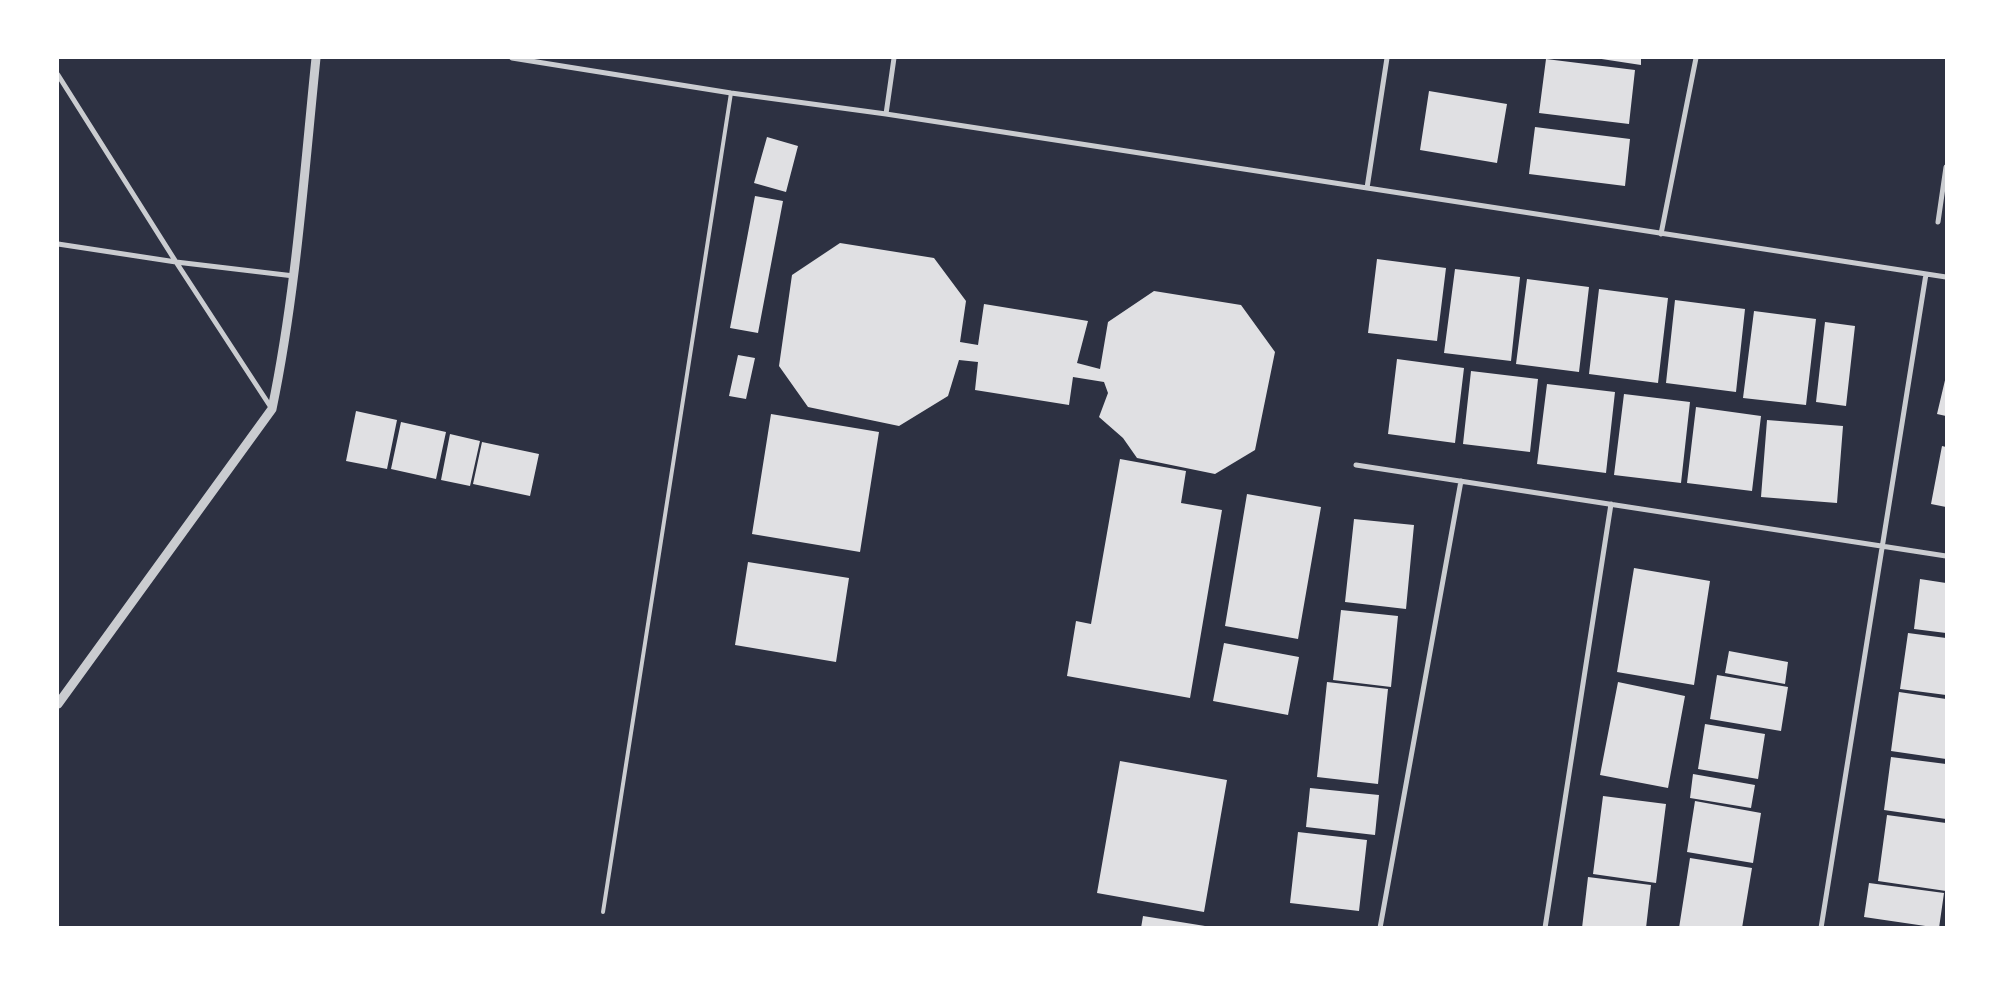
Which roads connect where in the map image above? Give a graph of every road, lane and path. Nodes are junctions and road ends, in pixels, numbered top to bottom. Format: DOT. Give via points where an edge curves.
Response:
graph roads {
  1 [pos="316,58"];
  2 [pos="512,58"];
  3 [pos="894,58"];
  4 [pos="1387,58"];
  5 [pos="1696,58"];
  6 [pos="58,75"];
  7 [pos="731,93"];
  8 [pos="886,114"];
  9 [pos="1946,167"];
  10 [pos="1367,188"];
  11 [pos="1938,222"];
  12 [pos="1661,234"];
  13 [pos="58,244"];
  14 [pos="176,262"];
  15 [pos="1926,274"];
  16 [pos="294,276"];
  17 [pos="1946,277"];
  18 [pos="272,409"];
  19 [pos="1356,465"];
  20 [pos="1461,481"];
  21 [pos="1611,504"];
  22 [pos="1882,546"];
  23 [pos="1946,556"];
  24 [pos="58,704"];
  25 [pos="603,912"];
  26 [pos="1380,928"];
  27 [pos="1545,928"];
  28 [pos="1821,928"];
  1 -- 16 [label="street"];
  2 -- 7 [label="street"];
  3 -- 8 [label="street"];
  4 -- 10 [label="street"];
  5 -- 12 [label="street"];
  6 -- 14 [label="street"];
  7 -- 8 [label="street"];
  7 -- 25 [label="lane"];
  8 -- 10 [label="street"];
  9 -- 11 [label="street"];
  10 -- 12 [label="street"];
  12 -- 15 [label="street"];
  13 -- 14 [label="street"];
  14 -- 16 [label="street"];
  14 -- 18 [label="street"];
  15 -- 17 [label="street"];
  15 -- 22 [label="street"];
  16 -- 18 [label="street"];
  18 -- 24 [label="street"];
  19 -- 20 [label="street"];
  20 -- 21 [label="street"];
  20 -- 26 [label="street"];
  21 -- 22 [label="street"];
  21 -- 27 [label="street"];
  22 -- 23 [label="street"];
  22 -- 28 [label="street"];
}
